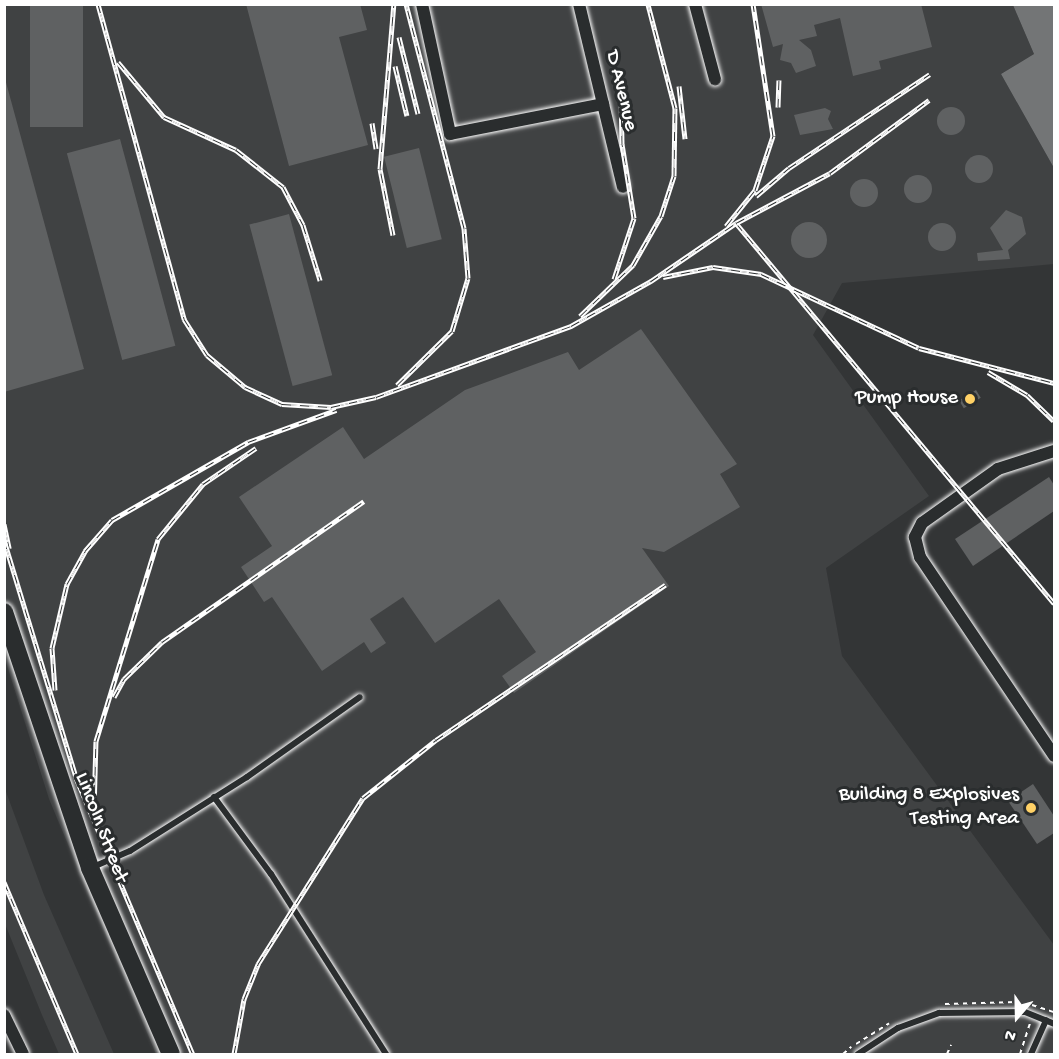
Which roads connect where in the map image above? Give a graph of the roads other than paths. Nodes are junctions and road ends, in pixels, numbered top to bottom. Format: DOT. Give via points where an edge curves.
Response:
graph roads {
  1 [pos="422,4"];
  2 [pos="579,4"];
  3 [pos="695,4"];
  4 [pos="715,79"];
  5 [pos="603,104"];
  6 [pos="623,187"];
  7 [pos="1054,451"];
  8 [pos="4,612"];
  9 [pos="360,697"];
  10 [pos="1054,756"];
  11 [pos="214,797"];
  12 [pos="90,868"];
  13 [pos="5,1018"];
  14 [pos="1046,1020"];
  15 [pos="1054,1024"];
  16 [pos="23,1054"];
  17 [pos="171,1054"];
  18 [pos="386,1054"];
  19 [pos="858,1054"];
  20 [pos="1031,1054"];
  1 -- 5 [label="street" via="450,134"];
  2 -- 5 [label="street, D Avenue"];
  3 -- 4 [label="street"];
  5 -- 6 [label="street, D Avenue"];
  7 -- 10 [label="street" via="998,469 922,523 915,537 920,557"];
  8 -- 12 [label="main road, Lincoln Street"];
  9 -- 11 [label="lane"];
  11 -- 12 [label="lane" via="130,851"];
  11 -- 18 [label="lane" via="271,874"];
  12 -- 17 [label="main road, Lincoln Street"];
  13 -- 16 [label="street"];
  14 -- 15 [label="lane"];
  14 -- 19 [label="lane" via="1032,1015 939,1013 898,1028"];
  14 -- 20 [label="lane"];
}
